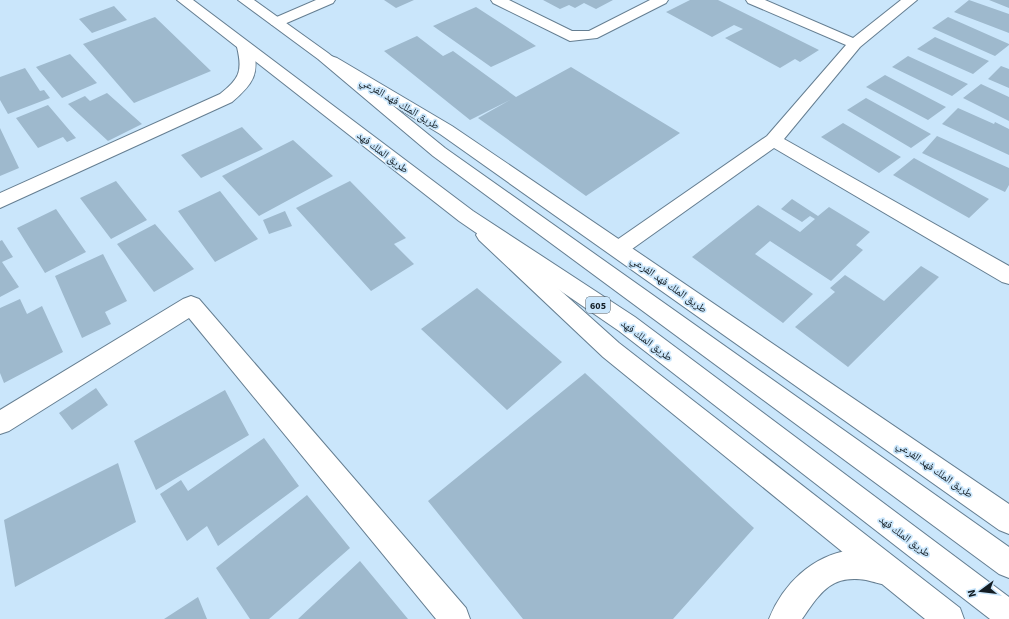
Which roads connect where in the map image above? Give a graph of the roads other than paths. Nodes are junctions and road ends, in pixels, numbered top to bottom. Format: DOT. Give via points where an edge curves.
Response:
graph roads {
  1 [pos="184,0"];
  2 [pos="245,0"];
  3 [pos="328,0"];
  4 [pos="498,0"];
  5 [pos="661,0"];
  6 [pos="753,0"];
  7 [pos="910,0"];
  8 [pos="277,22"];
  9 [pos="855,44"];
  10 [pos="245,47"];
  11 [pos="323,56"];
  12 [pos="773,140"];
  13 [pos="0,201"];
  14 [pos="466,216"];
  15 [pos="618,249"];
  16 [pos="1006,268"];
  17 [pos="0,423"];
  18 [pos="1009,520"];
  19 [pos="1009,564"];
  20 [pos="889,572"];
  21 [pos="1009,615"];
  22 [pos="455,619"];
  23 [pos="784,619"];
  24 [pos="949,619"];
  1 -- 10 [label="main road, طريق الملك فهد / 605"];
  2 -- 8 [label="main road"];
  3 -- 8 [label="main road"];
  4 -- 5 [label="main road" via="570,36 581,37 592,35"];
  6 -- 9 [label="main road"];
  7 -- 9 [label="main road"];
  8 -- 11 [label="main road"];
  9 -- 12 [label="main road"];
  10 -- 13 [label="main road" via="250,62 249,74 240,87 226,98"];
  10 -- 14 [label="main road, طريق الملك فهد / 605"];
  11 -- 15 [label="main road, طريق الملك فهد الفرعي" via="446,130"];
  11 -- 19 [label="main road" via="439,152"];
  12 -- 15 [label="main road"];
  12 -- 16 [label="main road"];
  14 -- 20 [label="main road" via="611,350"];
  14 -- 21 [label="main road, طريق الملك فهد / 605" via="627,324"];
  15 -- 18 [label="main road, طريق الملك فهد الفرعي"];
  17 -- 22 [label="main road" via="191,305"];
  20 -- 23 [label="main road" via="866,565 844,564 826,571 811,582"];
  20 -- 24 [label="main road"];
}
